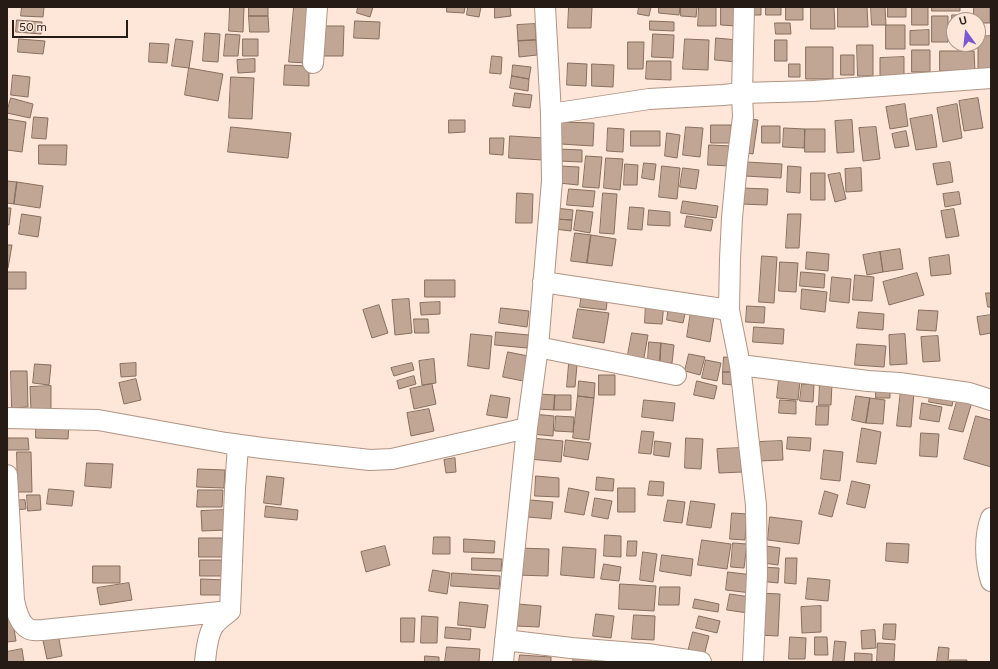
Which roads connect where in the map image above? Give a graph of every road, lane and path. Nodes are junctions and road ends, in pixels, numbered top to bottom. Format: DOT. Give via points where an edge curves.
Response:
graph roads {
  1 [pos="317,7"];
  2 [pos="545,7"];
  3 [pos="744,7"];
  4 [pos="313,63"];
  5 [pos="991,78"];
  6 [pos="743,105"];
  7 [pos="551,120"];
  8 [pos="543,282"];
  9 [pos="729,310"];
  10 [pos="538,347"];
  11 [pos="740,365"];
  12 [pos="676,375"];
  13 [pos="991,400"];
  14 [pos="7,418"];
  15 [pos="527,428"];
  16 [pos="238,445"];
  17 [pos="7,475"];
  18 [pos="991,518"];
  19 [pos="991,581"];
  20 [pos="10,601"];
  21 [pos="230,611"];
  22 [pos="505,640"];
  23 [pos="647,658"];
  24 [pos="205,662"];
  25 [pos="503,662"];
  26 [pos="701,662"];
  27 [pos="753,662"];
  1 -- 4 [label="street"];
  2 -- 7 [label="street"];
  3 -- 6 [label="street"];
  5 -- 6 [label="street" via="813,91"];
  6 -- 7 [label="street" via="723,95 649,99"];
  6 -- 9 [label="street" via="732,218"];
  7 -- 8 [label="street" via="552,181"];
  8 -- 9 [label="street"];
  8 -- 10 [label="street"];
  9 -- 11 [label="street"];
  10 -- 12 [label="street"];
  10 -- 15 [label="street"];
  11 -- 13 [label="street" via="899,383 969,393"];
  11 -- 27 [label="street" via="756,505 757,574"];
  14 -- 16 [label="street" via="98,420"];
  15 -- 16 [label="street" via="392,459 370,460"];
  15 -- 22 [label="street"];
  16 -- 21 [label="street"];
  17 -- 20 [label="street"];
  18 -- 19 [label="street" via="986,550"];
  20 -- 21 [label="street" via="22,624 30,630"];
  21 -- 24 [label="street" via="212,628"];
  22 -- 23 [label="street"];
  22 -- 25 [label="street"];
  23 -- 26 [label="street"];
}
